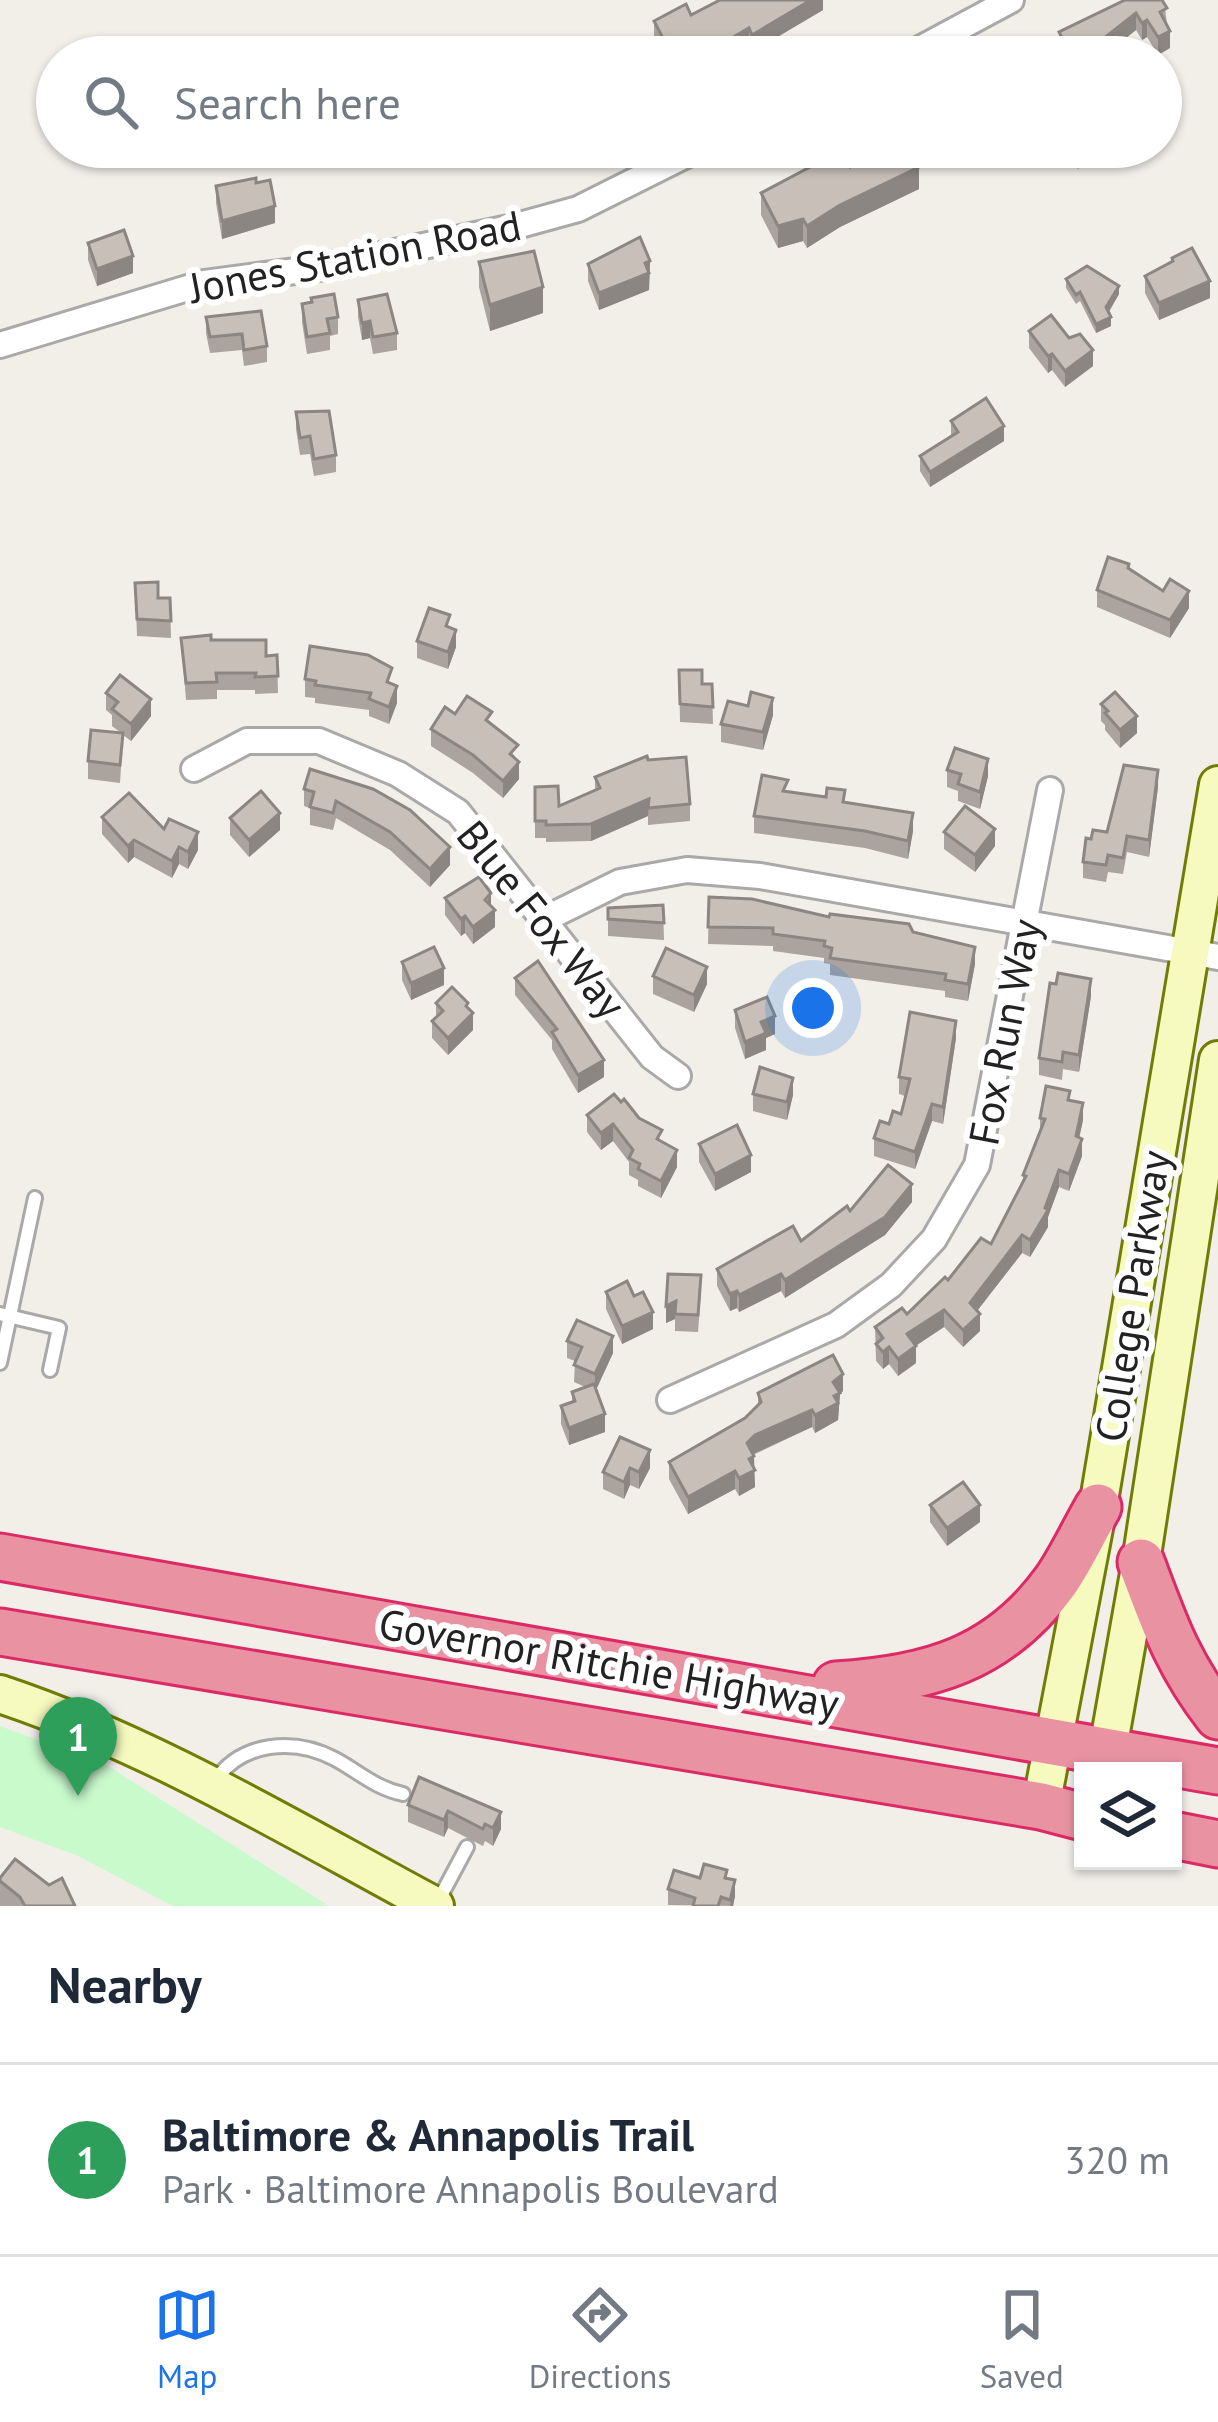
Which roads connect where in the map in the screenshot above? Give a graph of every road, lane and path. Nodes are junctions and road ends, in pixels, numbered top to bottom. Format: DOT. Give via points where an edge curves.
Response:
graph roads {
  1 [pos="1010,0"];
  2 [pos="944,36"];
  3 [pos="661,168"];
  4 [pos="0,346"];
  5 [pos="194,769"];
  6 [pos="1218,785"];
  7 [pos="1050,790"];
  8 [pos="545,919"];
  9 [pos="1027,922"];
  10 [pos="1203,955"];
  11 [pos="1218,1060"];
  12 [pos="678,1076"];
  13 [pos="35,1198"];
  14 [pos="6,1315"];
  15 [pos="0,1363"];
  16 [pos="50,1370"];
  17 [pos="670,1400"];
  18 [pos="1098,1507"];
  19 [pos="0,1557"];
  20 [pos="1141,1562"];
  21 [pos="51,1566"];
  22 [pos="0,1569"];
  23 [pos="0,1632"];
  24 [pos="765,1690"];
  25 [pos="0,1694"];
  26 [pos="1218,1716"];
  27 [pos="1053,1739"];
  28 [pos="1106,1760"];
  29 [pos="1218,1771"];
  30 [pos="211,1786"];
  31 [pos="403,1794"];
  32 [pos="1062,1811"];
  33 [pos="1182,1837"];
  34 [pos="1218,1844"];
  35 [pos="467,1847"];
  36 [pos="435,1906"];
  1 -- 2 [label="street"];
  3 -- 4 [label="street, Jones Station Road" via="555,216 319,268 204,283"];
  5 -- 8 [label="street, Blue Fox Way" via="247,741 319,741 386,766 458,812"];
  6 -- 10 [label="main road, College Parkway"];
  7 -- 9 [label="street, Fox Run Way"];
  8 -- 9 [label="street" via="620,882 687,869"];
  8 -- 12 [label="street, Blue Fox Way" via="652,1057"];
  9 -- 10 [label="street"];
  9 -- 17 [label="street, Fox Run Way" via="977,1166 934,1239 891,1285 836,1325"];
  10 -- 18 [label="main road, College Parkway"];
  11 -- 20 [label="main road, College Parkway"];
  13 -- 14 [label="lane"];
  14 -- 15 [label="lane"];
  14 -- 16 [label="lane" via="59,1328"];
  18 -- 24 [label="highway" via="1033,1609 968,1657 887,1682"];
  18 -- 27 [label="main road, College Parkway"];
  19 -- 21 [label="highway, Governor Ritchie Highway"];
  20 -- 26 [label="highway" via="1165,1633"];
  20 -- 28 [label="main road, College Parkway"];
  21 -- 22 [label="highway"];
  21 -- 24 [label="highway, Governor Ritchie Highway"];
  23 -- 32 [label="highway, Governor Ritchie Highway"];
  24 -- 27 [label="highway, Governor Ritchie Highway"];
  25 -- 30 [label="main road" via="77,1720"];
  27 -- 28 [label="highway, Governor Ritchie Highway"];
  27 -- 32 [label="main road, College Parkway"];
  28 -- 29 [label="highway, Governor Ritchie Highway"];
  30 -- 31 [label="lane" via="227,1763 290,1745 331,1756 380,1789"];
  30 -- 36 [label="main road"];
  33 -- 34 [label="highway"];
  35 -- 36 [label="lane"];
}
